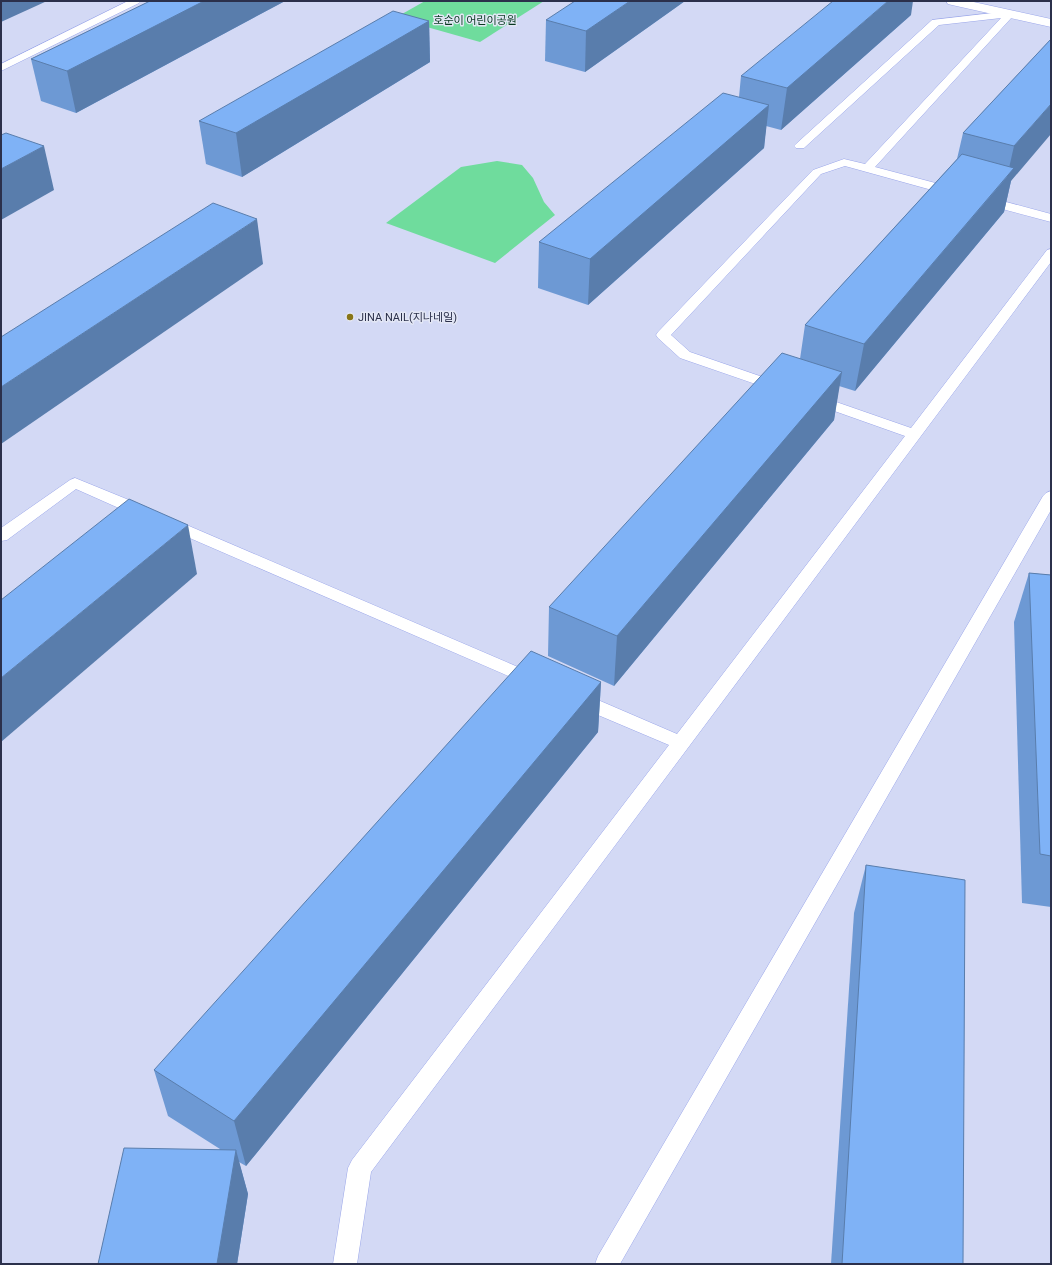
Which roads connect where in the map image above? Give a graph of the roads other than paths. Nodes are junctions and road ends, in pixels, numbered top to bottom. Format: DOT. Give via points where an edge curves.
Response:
graph roads {
  1 [pos="136,1"];
  2 [pos="952,1"];
  3 [pos="1010,14"];
  4 [pos="1051,23"];
  5 [pos="1,68"];
  6 [pos="800,146"];
  7 [pos="868,168"];
  8 [pos="1051,218"];
  9 [pos="1051,253"];
  10 [pos="788,391"];
  11 [pos="803,396"];
  12 [pos="914,434"];
  13 [pos="1051,496"];
  14 [pos="1,536"];
  15 [pos="681,743"];
  16 [pos="345,1264"];
  17 [pos="608,1264"];
  1 -- 5 [label="lane"];
  2 -- 3 [label="street"];
  3 -- 4 [label="street"];
  3 -- 6 [label="lane" via="936,22"];
  3 -- 7 [label="lane"];
  7 -- 8 [label="lane"];
  7 -- 10 [label="lane" via="844,162 817,172 662,335 685,355"];
  9 -- 12 [label="lane"];
  11 -- 12 [label="lane"];
  12 -- 15 [label="lane"];
  13 -- 17 [label="lane"];
  14 -- 15 [label="lane" via="75,482"];
  15 -- 16 [label="lane" via="360,1168"];
}
